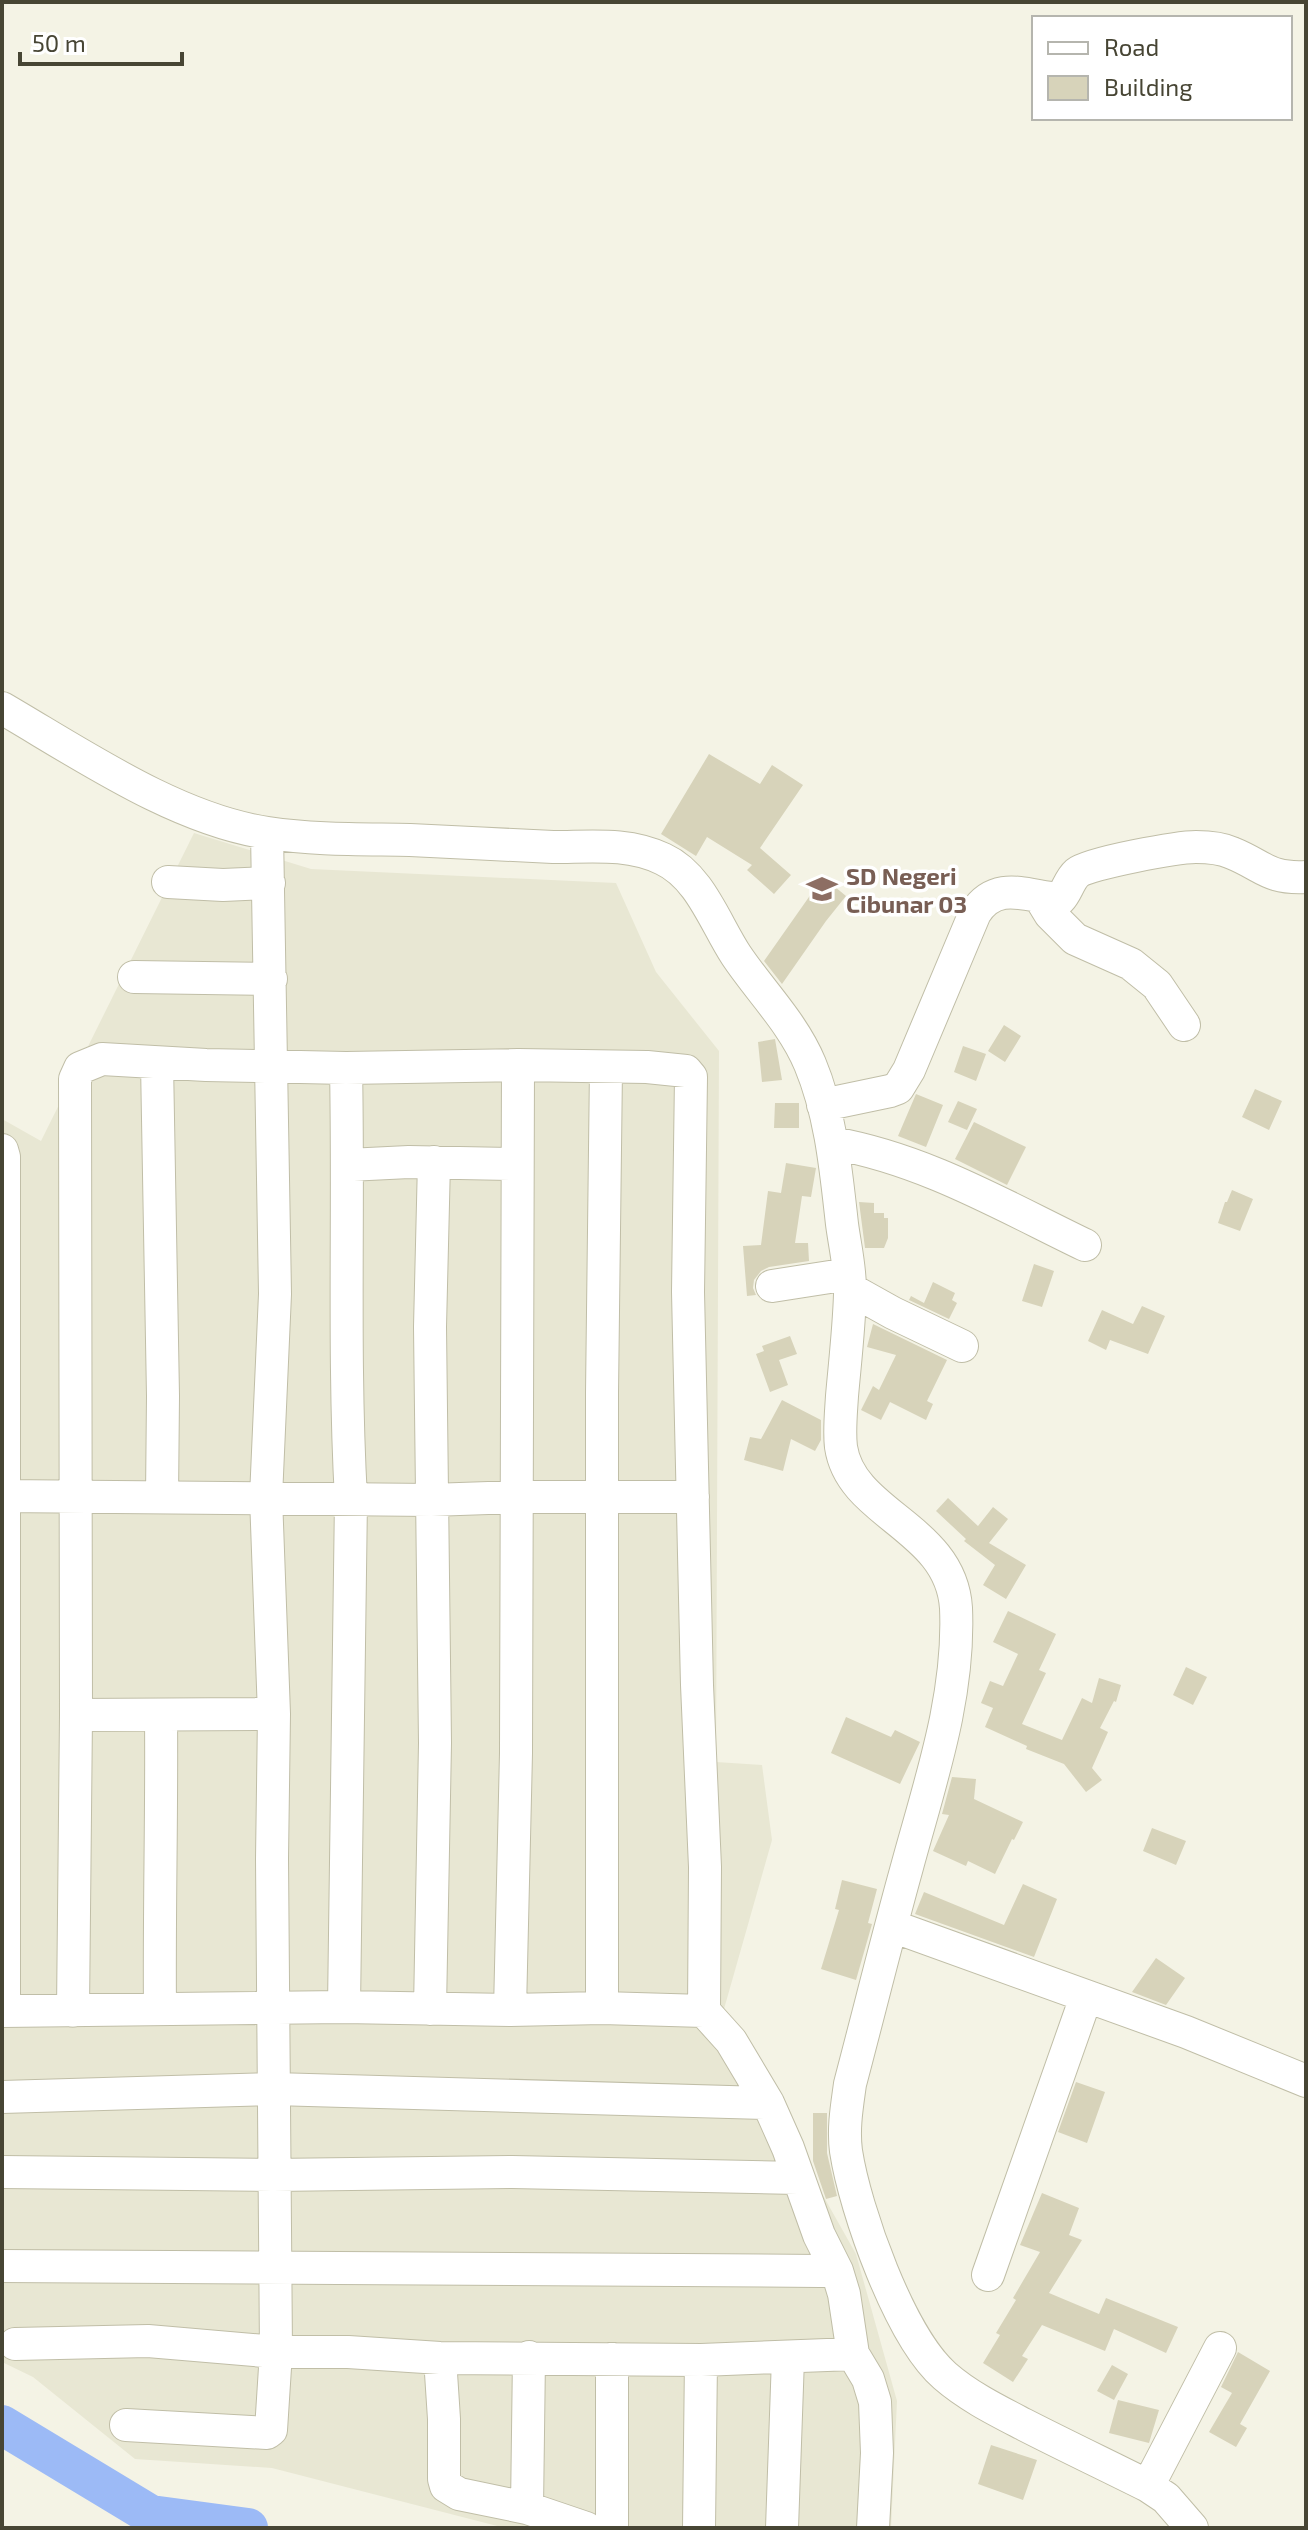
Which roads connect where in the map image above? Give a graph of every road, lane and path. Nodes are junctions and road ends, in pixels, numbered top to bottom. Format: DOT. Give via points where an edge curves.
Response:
graph roads {
  1 [pos="2,708"];
  2 [pos="267,833"];
  3 [pos="1306,877"];
  4 [pos="168,882"];
  5 [pos="269,883"];
  6 [pos="1039,896"];
  7 [pos="134,977"];
  8 [pos="271,979"];
  9 [pos="1184,1025"];
  10 [pos="157,1063"];
  11 [pos="270,1065"];
  12 [pos="518,1065"];
  13 [pos="346,1068"];
  14 [pos="606,1068"];
  15 [pos="823,1105"];
  16 [pos="832,1143"];
  17 [pos="2,1150"];
  18 [pos="434,1162"];
  19 [pos="516,1164"];
  20 [pos="348,1165"];
  21 [pos="1085,1245"];
  22 [pos="850,1282"];
  23 [pos="772,1286"];
  24 [pos="962,1346"];
  25 [pos="2,1496"];
  26 [pos="75,1496"];
  27 [pos="162,1497"];
  28 [pos="266,1497"];
  29 [pos="517,1497"];
  30 [pos="601,1497"];
  31 [pos="693,1497"];
  32 [pos="351,1499"];
  33 [pos="431,1500"];
  34 [pos="274,1714"];
  35 [pos="76,1715"];
  36 [pos="161,1715"];
  37 [pos="892,1926"];
  38 [pos="1086,1997"];
  39 [pos="344,2007"];
  40 [pos="274,2008"];
  41 [pos="602,2008"];
  42 [pos="160,2009"];
  43 [pos="430,2009"];
  44 [pos="510,2010"];
  45 [pos="3,2011"];
  46 [pos="73,2011"];
  47 [pos="704,2011"];
  48 [pos="1306,2081"];
  49 [pos="274,2089"];
  50 [pos="2,2097"];
  51 [pos="768,2103"];
  52 [pos="2,2172"];
  53 [pos="273,2175"];
  54 [pos="798,2178"];
  55 [pos="2,2266"];
  56 [pos="275,2270"];
  57 [pos="837,2271"];
  58 [pos="988,2275"];
  59 [pos="15,2344"];
  60 [pos="1220,2348"];
  61 [pos="276,2352"];
  62 [pos="853,2354"];
  63 [pos="529,2357"];
  64 [pos="440,2358"];
  65 [pos="788,2358"];
  66 [pos="612,2359"];
  67 [pos="701,2360"];
  68 [pos="126,2425"];
  69 [pos="1148,2486"];
  70 [pos="527,2508"];
  71 [pos="586,2528"];
  72 [pos="612,2528"];
  73 [pos="699,2528"];
  74 [pos="782,2528"];
  75 [pos="873,2528"];
  76 [pos="1192,2528"];
  1 -- 2 [label="street" via="178,807"];
  2 -- 5 [label="street"];
  2 -- 15 [label="street" via="615,846 662,857 695,886 778,1010 810,1063"];
  3 -- 6 [label="street" via="1274,875 1232,852 1194,847 1090,868 1076,874 1060,899"];
  4 -- 5 [label="street"];
  5 -- 8 [label="street"];
  6 -- 9 [label="street" via="1075,939 1131,964 1157,985"];
  6 -- 15 [label="street" via="1011,892 982,902 898,1088"];
  7 -- 8 [label="street"];
  8 -- 11 [label="street"];
  10 -- 11 [label="street"];
  10 -- 26 [label="street" via="102,1059 80,1068 75,1079"];
  10 -- 27 [label="street"];
  11 -- 13 [label="street"];
  11 -- 28 [label="street" via="275,1294"];
  12 -- 13 [label="street"];
  12 -- 14 [label="street"];
  12 -- 19 [label="street"];
  13 -- 20 [label="street"];
  14 -- 30 [label="street"];
  14 -- 31 [label="street" via="672,1068 691,1077 688,1292"];
  15 -- 16 [label="street"];
  16 -- 21 [label="street" via="933,1171"];
  16 -- 22 [label="street"];
  17 -- 25 [label="street"];
  18 -- 19 [label="street"];
  18 -- 20 [label="street"];
  18 -- 33 [label="street"];
  19 -- 29 [label="street"];
  20 -- 32 [label="street" via="345,1324"];
  22 -- 23 [label="street"];
  22 -- 24 [label="street" via="893,1313"];
  22 -- 37 [label="street" via="841,1413 846,1465 855,1481 930,1547 944,1567 956,1605 946,1722"];
  25 -- 26 [label="street"];
  25 -- 45 [label="street"];
  26 -- 27 [label="street"];
  26 -- 35 [label="street"];
  27 -- 28 [label="street"];
  28 -- 32 [label="street"];
  28 -- 34 [label="street"];
  29 -- 30 [label="street"];
  29 -- 33 [label="street"];
  29 -- 44 [label="street"];
  30 -- 31 [label="street"];
  30 -- 41 [label="street"];
  31 -- 47 [label="street" via="705,1867"];
  32 -- 33 [label="street"];
  32 -- 39 [label="street"];
  33 -- 43 [label="street" via="435,1743"];
  34 -- 36 [label="street"];
  34 -- 40 [label="street"];
  35 -- 36 [label="street"];
  35 -- 46 [label="street"];
  36 -- 42 [label="street"];
  37 -- 38 [label="street"];
  37 -- 69 [label="street" via="845,2114 853,2184 876,2257 913,2337 945,2376 989,2406"];
  38 -- 48 [label="street"];
  38 -- 58 [label="street"];
  39 -- 40 [label="street"];
  39 -- 43 [label="street"];
  40 -- 42 [label="street"];
  40 -- 49 [label="street"];
  41 -- 44 [label="street"];
  41 -- 47 [label="street"];
  42 -- 46 [label="street"];
  43 -- 44 [label="street"];
  45 -- 46 [label="street"];
  47 -- 51 [label="street" via="731,2041"];
  49 -- 50 [label="street"];
  49 -- 51 [label="street"];
  49 -- 53 [label="street"];
  51 -- 54 [label="street"];
  52 -- 53 [label="street"];
  53 -- 54 [label="street" via="512,2172"];
  53 -- 56 [label="street"];
  54 -- 57 [label="street"];
  55 -- 56 [label="street"];
  56 -- 57 [label="street"];
  56 -- 61 [label="street"];
  57 -- 62 [label="street"];
  59 -- 61 [label="street" via="148,2341"];
  60 -- 69 [label="street"];
  61 -- 64 [label="street"];
  61 -- 68 [label="street" via="267,2433"];
  62 -- 65 [label="street"];
  62 -- 75 [label="street" via="875,2402"];
  63 -- 64 [label="street"];
  63 -- 66 [label="street"];
  63 -- 70 [label="street"];
  64 -- 70 [label="street" via="446,2486 459,2494"];
  65 -- 67 [label="street"];
  65 -- 74 [label="street"];
  66 -- 67 [label="street"];
  66 -- 72 [label="street"];
  67 -- 73 [label="street"];
  69 -- 76 [label="street"];
  70 -- 71 [label="street"];
}
